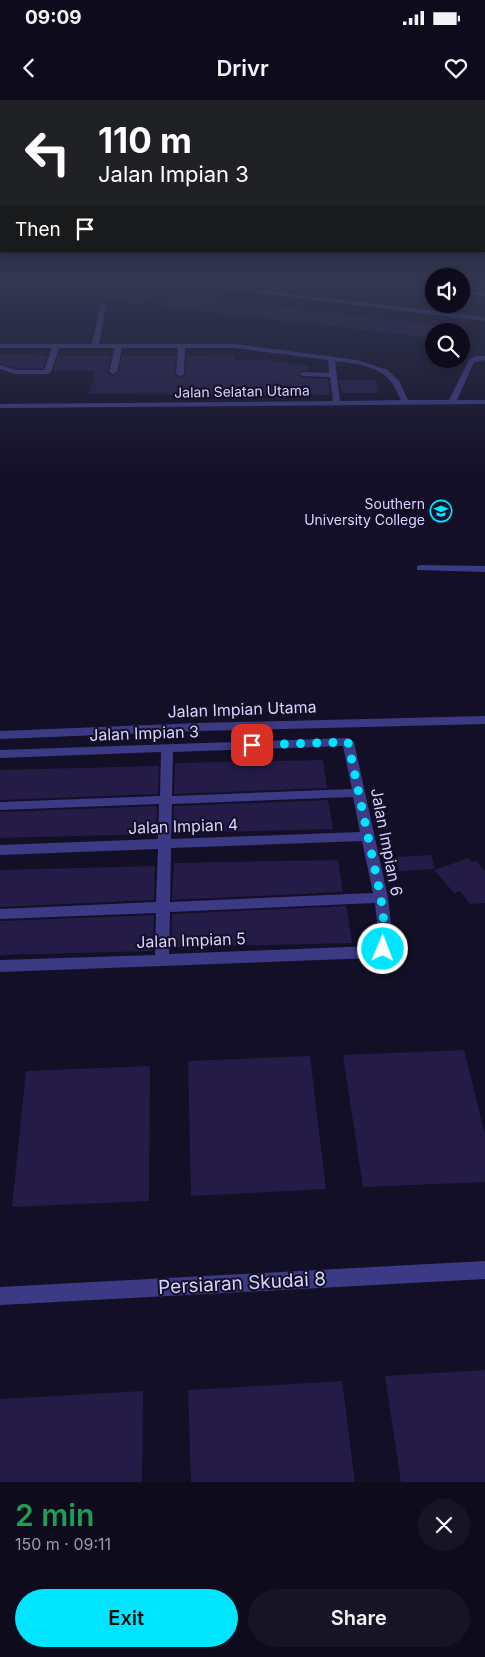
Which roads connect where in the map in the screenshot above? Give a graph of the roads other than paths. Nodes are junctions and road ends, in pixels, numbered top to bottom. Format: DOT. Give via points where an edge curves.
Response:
graph roads {
  1 [pos="9,346"];
  2 [pos="80,346"];
  3 [pos="119,346"];
  4 [pos="182,346"];
  5 [pos="198,346"];
  6 [pos="55,349"];
  7 [pos="0,354"];
  8 [pos="331,358"];
  9 [pos="485,358"];
  10 [pos="0,367"];
  11 [pos="112,372"];
  12 [pos="180,374"];
  13 [pos="303,374"];
  14 [pos="332,375"];
  15 [pos="337,402"];
  16 [pos="405,402"];
  17 [pos="452,402"];
  18 [pos="485,402"];
  19 [pos="0,406"];
  20 [pos="420,568"];
  21 [pos="485,569"];
  22 [pos="485,720"];
  23 [pos="0,735"];
  24 [pos="348,742"];
  25 [pos="167,748"];
  26 [pos="0,754"];
  27 [pos="359,793"];
  28 [pos="166,800"];
  29 [pos="0,806"];
  30 [pos="367,836"];
  31 [pos="165,844"];
  32 [pos="0,850"];
  33 [pos="381,898"];
  34 [pos="163,907"];
  35 [pos="0,914"];
  36 [pos="383,949"];
  37 [pos="162,958"];
  38 [pos="0,966"];
  39 [pos="485,1270"];
  40 [pos="0,1296"];
  1 -- 6 [label="street"];
  2 -- 6 [label="street"];
  3 -- 11 [label="street"];
  4 -- 12 [label="street"];
  5 -- 8 [label="street"];
  6 -- 7 [label="street"];
  6 -- 10 [label="street" via="47,372 15,372"];
  8 -- 14 [label="street"];
  8 -- 16 [label="street" via="357,362 385,372 396,381"];
  9 -- 17 [label="street" via="471,361"];
  13 -- 14 [label="street"];
  14 -- 15 [label="street"];
  15 -- 16 [label="street, Jalan Selatan Utama"];
  15 -- 19 [label="street, Jalan Selatan Utama"];
  16 -- 17 [label="street, Jalan Selatan Utama"];
  17 -- 18 [label="street, Jalan Selatan Utama"];
  20 -- 21 [label="street"];
  22 -- 23 [label="street, Jalan Impian Utama"];
  24 -- 25 [label="street, Jalan Impian 3"];
  24 -- 27 [label="street, Jalan Impian 6"];
  25 -- 26 [label="street, Jalan Impian 3"];
  25 -- 28 [label="street"];
  27 -- 28 [label="street"];
  27 -- 30 [label="street, Jalan Impian 6"];
  28 -- 29 [label="street"];
  28 -- 31 [label="street"];
  30 -- 31 [label="street, Jalan Impian 4"];
  30 -- 33 [label="street, Jalan Impian 6"];
  31 -- 32 [label="street, Jalan Impian 4"];
  31 -- 34 [label="street"];
  33 -- 34 [label="street"];
  33 -- 36 [label="street, Jalan Impian 6" via="386,940"];
  34 -- 35 [label="street"];
  34 -- 37 [label="street"];
  36 -- 37 [label="street, Jalan Impian 5" via="373,952"];
  37 -- 38 [label="street, Jalan Impian 5"];
  39 -- 40 [label="street, Persiaran Skudai 8"];
}
